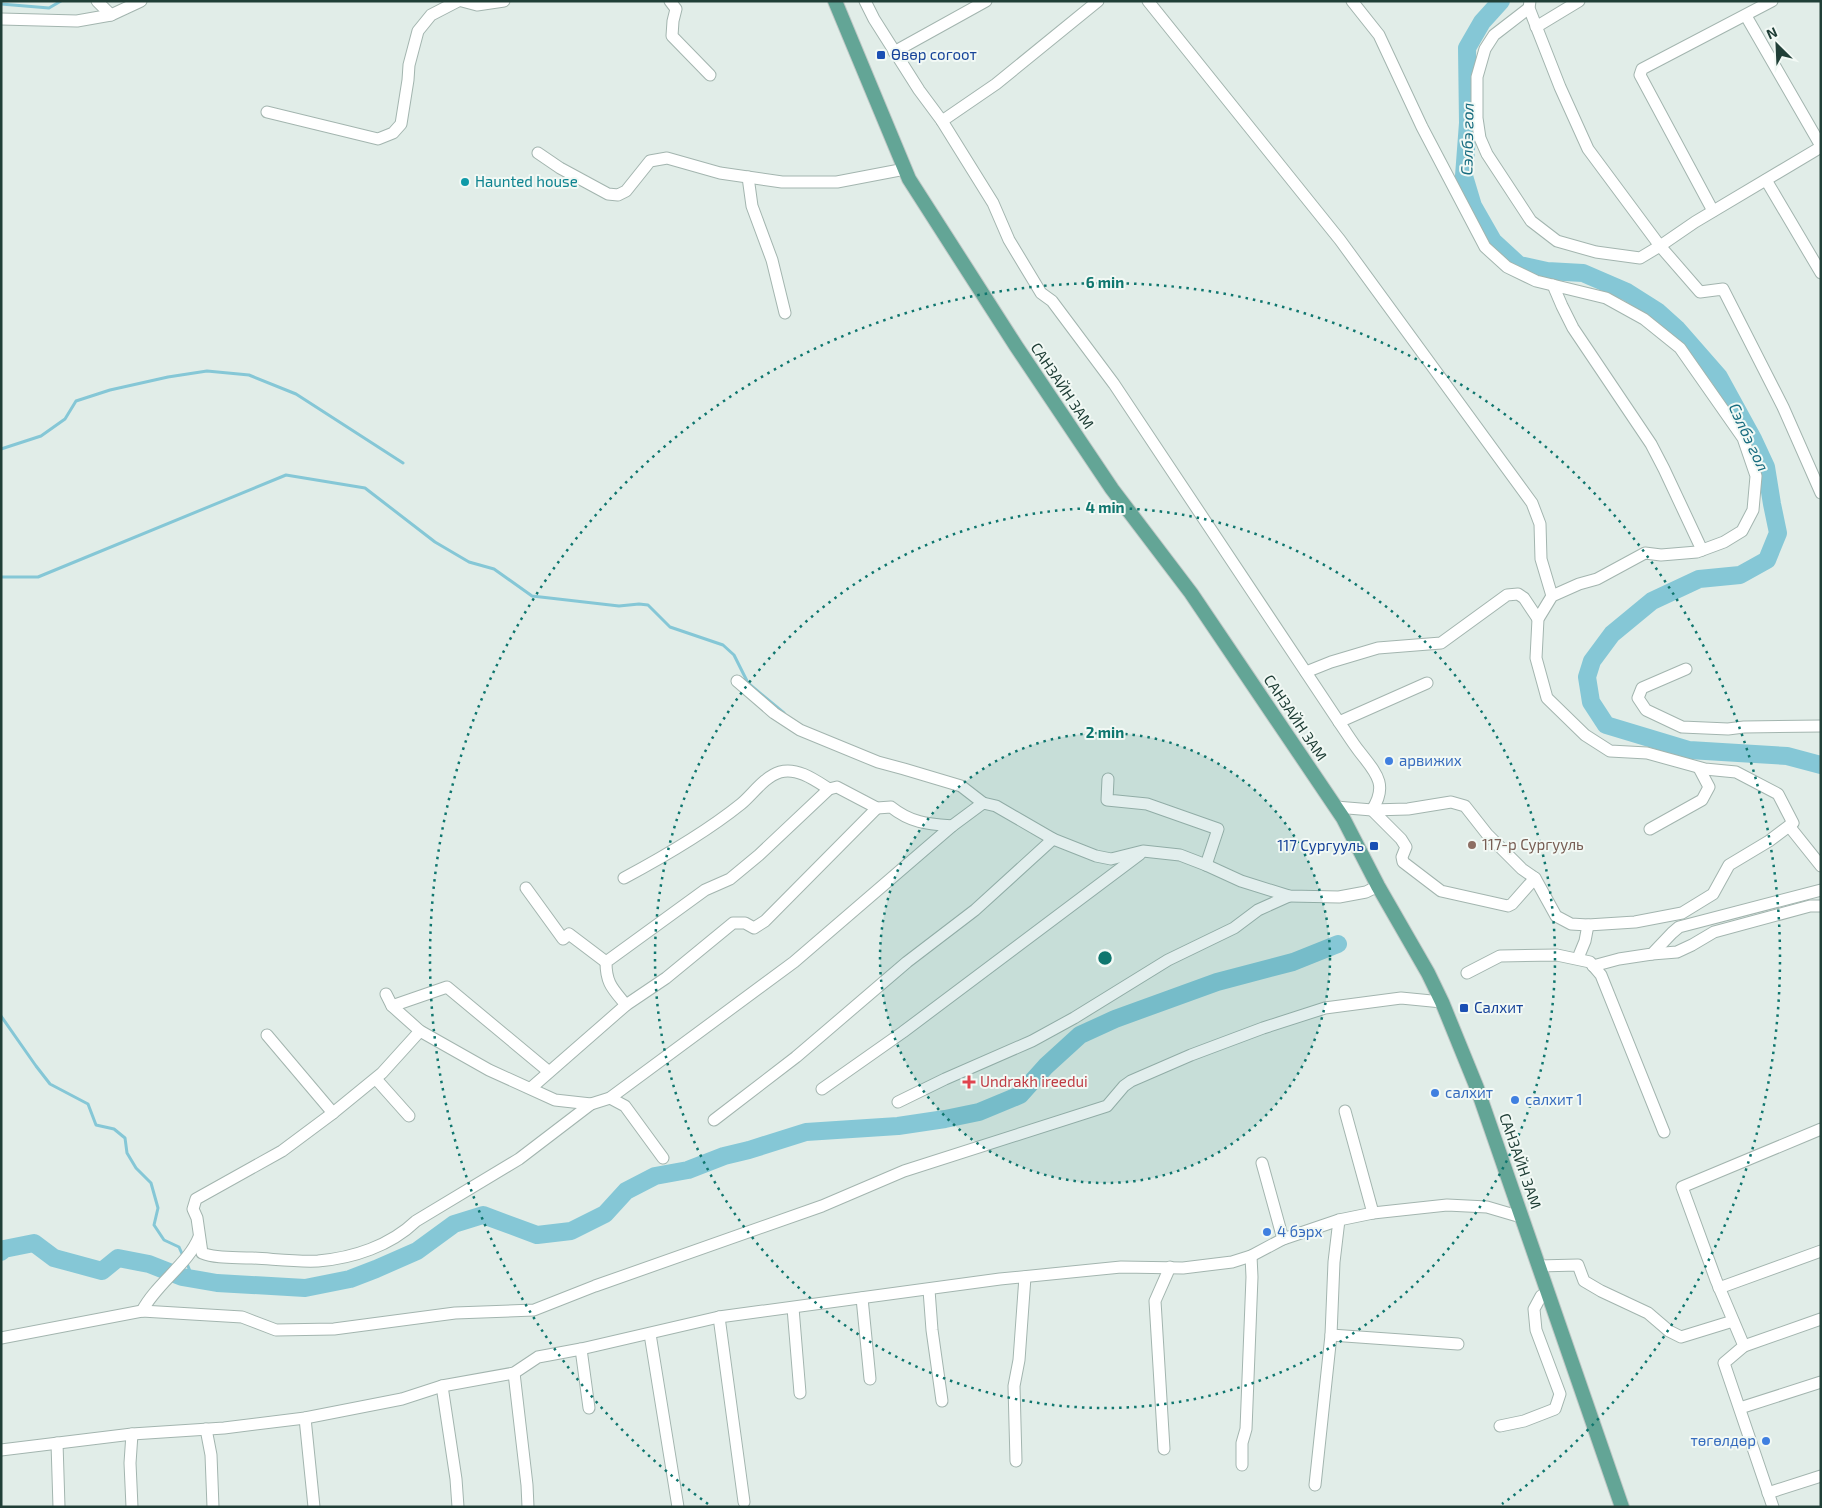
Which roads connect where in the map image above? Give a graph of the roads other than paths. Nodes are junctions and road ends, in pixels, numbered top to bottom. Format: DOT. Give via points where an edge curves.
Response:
graph roads {
  1 [pos="97,1"];
  2 [pos="141,1"];
  3 [pos="458,1"];
  4 [pos="462,1"];
  5 [pos="504,1"];
  6 [pos="670,1"];
  7 [pos="835,1"];
  8 [pos="865,1"];
  9 [pos="986,1"];
  10 [pos="1098,1"];
  11 [pos="1148,1"];
  12 [pos="1352,1"];
  13 [pos="1579,1"];
  14 [pos="1772,1"];
  15 [pos="1529,5"];
  16 [pos="111,15"];
  17 [pos="1746,16"];
  18 [pos="1,18"];
  19 [pos="1536,27"];
  20 [pos="894,52"];
  21 [pos="710,75"];
  22 [pos="267,112"];
  23 [pos="942,121"];
  24 [pos="1821,146"];
  25 [pos="538,153"];
  26 [pos="905,169"];
  27 [pos="748,177"];
  28 [pos="1766,180"];
  29 [pos="1713,211"];
  30 [pos="1660,246"];
  31 [pos="1821,273"];
  32 [pos="1553,285"];
  33 [pos="786,313"];
  34 [pos="1821,493"];
  35 [pos="1702,550"];
  36 [pos="1552,596"];
  37 [pos="1538,619"];
  38 [pos="1686,669"];
  39 [pos="1306,672"];
  40 [pos="737,681"];
  41 [pos="1427,683"];
  42 [pos="1339,722"];
  43 [pos="1821,726"];
  44 [pos="1699,768"];
  45 [pos="1108,779"];
  46 [pos="829,789"];
  47 [pos="983,803"];
  48 [pos="1336,807"];
  49 [pos="877,808"];
  50 [pos="1372,810"];
  51 [pos="952,826"];
  52 [pos="1789,826"];
  53 [pos="1650,829"];
  54 [pos="1053,839"];
  55 [pos="1143,851"];
  56 [pos="1206,865"];
  57 [pos="1821,866"];
  58 [pos="624,878"];
  59 [pos="1535,878"];
  60 [pos="1378,886"];
  61 [pos="526,888"];
  62 [pos="1821,890"];
  63 [pos="1289,896"];
  64 [pos="1821,906"];
  65 [pos="1588,925"];
  66 [pos="1652,954"];
  67 [pos="1578,958"];
  68 [pos="606,962"];
  69 [pos="1594,966"];
  70 [pos="1467,973"];
  71 [pos="386,994"];
  72 [pos="1442,1002"];
  73 [pos="626,1005"];
  74 [pos="392,1006"];
  75 [pos="420,1031"];
  76 [pos="267,1035"];
  77 [pos="548,1071"];
  78 [pos="376,1079"];
  79 [pos="530,1088"];
  80 [pos="822,1089"];
  81 [pos="610,1098"];
  82 [pos="898,1102"];
  83 [pos="591,1104"];
  84 [pos="1345,1111"];
  85 [pos="333,1113"];
  86 [pos="408,1116"];
  87 [pos="714,1120"];
  88 [pos="1821,1129"];
  89 [pos="1664,1132"];
  90 [pos="663,1158"];
  91 [pos="1262,1163"];
  92 [pos="1373,1213"];
  93 [pos="1522,1217"];
  94 [pos="1339,1220"];
  95 [pos="199,1237"];
  96 [pos="1283,1239"];
  97 [pos="1821,1251"];
  98 [pos="1251,1256"];
  99 [pos="1538,1266"];
  100 [pos="1170,1267"];
  101 [pos="1025,1277"];
  102 [pos="1719,1288"];
  103 [pos="929,1290"];
  104 [pos="1547,1293"];
  105 [pos="862,1298"];
  106 [pos="794,1308"];
  107 [pos="142,1311"];
  108 [pos="720,1317"];
  109 [pos="1821,1319"];
  110 [pos="1733,1321"];
  111 [pos="650,1334"];
  112 [pos="1331,1335"];
  113 [pos="1,1338"];
  114 [pos="1458,1344"];
  115 [pos="1744,1346"];
  116 [pos="580,1349"];
  117 [pos="514,1373"];
  118 [pos="870,1379"];
  119 [pos="1821,1382"];
  120 [pos="442,1386"];
  121 [pos="800,1393"];
  122 [pos="942,1401"];
  123 [pos="590,1408"];
  124 [pos="1740,1408"];
  125 [pos="305,1418"];
  126 [pos="1500,1426"];
  127 [pos="206,1429"];
  128 [pos="132,1434"];
  129 [pos="57,1443"];
  130 [pos="1164,1449"];
  131 [pos="1,1450"];
  132 [pos="1016,1461"];
  133 [pos="1242,1465"];
  134 [pos="1821,1476"];
  135 [pos="1315,1485"];
  136 [pos="1768,1493"];
  137 [pos="744,1502"];
  138 [pos="59,1507"];
  139 [pos="132,1507"];
  140 [pos="213,1507"];
  141 [pos="314,1507"];
  142 [pos="458,1507"];
  143 [pos="528,1507"];
  144 [pos="678,1507"];
  145 [pos="1622,1507"];
  146 [pos="1773,1507"];
  1 -- 16 [label="street"];
  2 -- 16 [label="street"];
  3 -- 22 [label="street" via="431,15 418,31 409,66 401,124 393,134 378,139"];
  4 -- 5 [label="street" via="477,5"];
  6 -- 21 [label="street" via="676,9 672,36"];
  7 -- 26 [label="main road, САНЗАЙН ЗАМ"];
  8 -- 20 [label="street"];
  9 -- 20 [label="street"];
  10 -- 23 [label="street" via="996,84"];
  11 -- 36 [label="street" via="1340,240 1532,503 1540,524 1542,559"];
  12 -- 32 [label="street" via="1379,35 1422,127 1485,247 1507,266 1536,281"];
  13 -- 19 [label="street"];
  14 -- 17 [label="street"];
  15 -- 19 [label="street"];
  15 -- 30 [label="street" via="1494,35 1482,58 1477,77 1477,118 1487,154 1531,221 1557,242 1640,258"];
  16 -- 18 [label="street" via="78,21"];
  17 -- 24 [label="street"];
  17 -- 29 [label="street" via="1642,69 1640,75"];
  19 -- 30 [label="street" via="1588,149"];
  20 -- 23 [label="street"];
  23 -- 39 [label="street" via="993,203 1009,240 1041,293 1052,300 1114,384"];
  24 -- 28 [label="street"];
  25 -- 27 [label="street" via="608,194 618,195 626,191 650,162 667,158 720,173"];
  26 -- 27 [label="street" via="836,182 782,182"];
  26 -- 48 [label="main road, САНЗАЙН ЗАМ" via="1016,346 1112,489 1191,593"];
  27 -- 33 [label="street" via="752,206 772,260"];
  28 -- 29 [label="street"];
  28 -- 31 [label="street"];
  29 -- 30 [label="street"];
  30 -- 34 [label="street" via="1700,292 1723,289 1783,407"];
  32 -- 35 [label="street" via="1573,328 1651,444"];
  32 -- 35 [label="street" via="1606,298 1644,320 1680,348 1743,438 1756,476 1752,510 1742,531"];
  35 -- 36 [label="street" via="1661,555 1645,553 1597,579"];
  36 -- 37 [label="street"];
  37 -- 39 [label="street" via="1524,598 1518,594 1507,595 1441,643 1378,648"];
  37 -- 44 [label="street" via="1536,658 1547,698 1585,735 1610,751 1646,753"];
  38 -- 43 [label="street" via="1642,688 1638,698 1646,710 1682,727"];
  39 -- 42 [label="street"];
  40 -- 47 [label="street" via="774,713 800,730 878,762 961,786"];
  41 -- 42 [label="street"];
  42 -- 50 [label="street" via="1376,771 1380,789"];
  44 -- 52 [label="street" via="1736,772 1778,794 1793,823"];
  44 -- 53 [label="street" via="1709,787 1702,800"];
  45 -- 56 [label="street" via="1107,800 1147,804 1218,829"];
  46 -- 49 [label="street" via="837,787"];
  46 -- 58 [label="street" via="808,776 779,772 681,847"];
  46 -- 68 [label="street" via="730,879 705,890"];
  47 -- 51 [label="street"];
  47 -- 54 [label="street" via="996,806"];
  48 -- 50 [label="street"];
  48 -- 60 [label="main road, САНЗАЙН ЗАМ"];
  49 -- 51 [label="street" via="891,807 923,824"];
  49 -- 73 [label="street" via="759,926 754,928 745,923 733,923 666,978"];
  50 -- 59 [label="street" via="1408,809 1451,802 1465,806 1487,834"];
  50 -- 59 [label="street" via="1406,847 1403,862 1442,891 1508,906"];
  51 -- 81 [label="street" via="794,962"];
  52 -- 57 [label="street"];
  52 -- 65 [label="street" via="1729,865 1712,894 1682,913 1636,922"];
  54 -- 55 [label="street" via="1111,859"];
  54 -- 87 [label="street" via="975,910"];
  55 -- 56 [label="street" via="1180,855"];
  55 -- 80 [label="street"];
  56 -- 63 [label="street" via="1241,881"];
  59 -- 65 [label="street" via="1556,916 1570,924"];
  60 -- 63 [label="street" via="1366,892 1339,897"];
  60 -- 72 [label="main road, САНЗАЙН ЗАМ"];
  61 -- 68 [label="street" via="563,939 570,934"];
  62 -- 66 [label="street" via="1679,927"];
  63 -- 82 [label="street" via="1258,910 1234,928 1168,960 1074,1018"];
  64 -- 66 [label="street" via="1810,906 1714,932 1677,952"];
  65 -- 67 [label="street"];
  66 -- 69 [label="street"];
  67 -- 69 [label="street"];
  67 -- 70 [label="street" via="1500,956"];
  68 -- 73 [label="street" via="608,981"];
  69 -- 89 [label="street" via="1601,975"];
  71 -- 74 [label="street"];
  72 -- 93 [label="main road, САНЗАЙН ЗАМ" via="1477,1088"];
  72 -- 107 [label="street" via="1401,998 1325,1008 1263,1028 1128,1082 1107,1106 904,1171 822,1206 534,1310 455,1312 334,1329 276,1330 242,1317"];
  73 -- 77 [label="street"];
  74 -- 75 [label="street"];
  74 -- 77 [label="street" via="447,987"];
  75 -- 78 [label="street"];
  75 -- 79 [label="street" via="489,1070"];
  76 -- 85 [label="street"];
  77 -- 79 [label="street"];
  78 -- 85 [label="street"];
  78 -- 86 [label="street"];
  79 -- 83 [label="street" via="555,1100"];
  81 -- 83 [label="street"];
  81 -- 90 [label="street" via="625,1106"];
  83 -- 95 [label="street" via="519,1159 416,1221 406,1231 365,1253 318,1261 208,1255 202,1253"];
  84 -- 92 [label="street"];
  85 -- 95 [label="street" via="282,1151 196,1199 193,1209"];
  88 -- 102 [label="street" via="1682,1186"];
  91 -- 96 [label="street"];
  92 -- 93 [label="street" via="1448,1204 1487,1208"];
  92 -- 94 [label="street"];
  93 -- 99 [label="main road, САНЗАЙН ЗАМ"];
  94 -- 96 [label="street"];
  94 -- 112 [label="street"];
  95 -- 107 [label="street" via="194,1249"];
  96 -- 98 [label="street"];
  97 -- 102 [label="street"];
  98 -- 100 [label="street" via="1219,1264"];
  98 -- 133 [label="street"];
  99 -- 104 [label="main road, САНЗАЙН ЗАМ"];
  99 -- 110 [label="street" via="1578,1265 1584,1281 1648,1313 1681,1337"];
  100 -- 101 [label="street" via="1121,1267"];
  100 -- 130 [label="street" via="1155,1301"];
  101 -- 103 [label="street"];
  101 -- 132 [label="street" via="1014,1386"];
  102 -- 110 [label="street"];
  103 -- 105 [label="street"];
  103 -- 122 [label="street"];
  104 -- 126 [label="street" via="1541,1296 1534,1309 1536,1330 1560,1394 1555,1409"];
  104 -- 145 [label="main road, САНЗАЙН ЗАМ"];
  105 -- 106 [label="street"];
  105 -- 118 [label="street"];
  106 -- 108 [label="street"];
  106 -- 121 [label="street"];
  107 -- 113 [label="street"];
  108 -- 111 [label="street"];
  108 -- 137 [label="street"];
  109 -- 115 [label="street"];
  110 -- 115 [label="street"];
  111 -- 116 [label="street"];
  111 -- 144 [label="street"];
  112 -- 114 [label="street"];
  112 -- 135 [label="street"];
  115 -- 124 [label="street" via="1724,1362"];
  116 -- 117 [label="street" via="538,1357"];
  116 -- 123 [label="street"];
  117 -- 120 [label="street"];
  117 -- 143 [label="street"];
  119 -- 124 [label="street"];
  120 -- 125 [label="street" via="402,1399"];
  120 -- 142 [label="street"];
  124 -- 136 [label="street"];
  125 -- 127 [label="street"];
  125 -- 141 [label="street"];
  127 -- 128 [label="street"];
  127 -- 140 [label="street" via="211,1455"];
  128 -- 129 [label="street"];
  128 -- 139 [label="street"];
  129 -- 131 [label="street"];
  129 -- 138 [label="street"];
  134 -- 136 [label="street"];
  136 -- 146 [label="street"];
}
